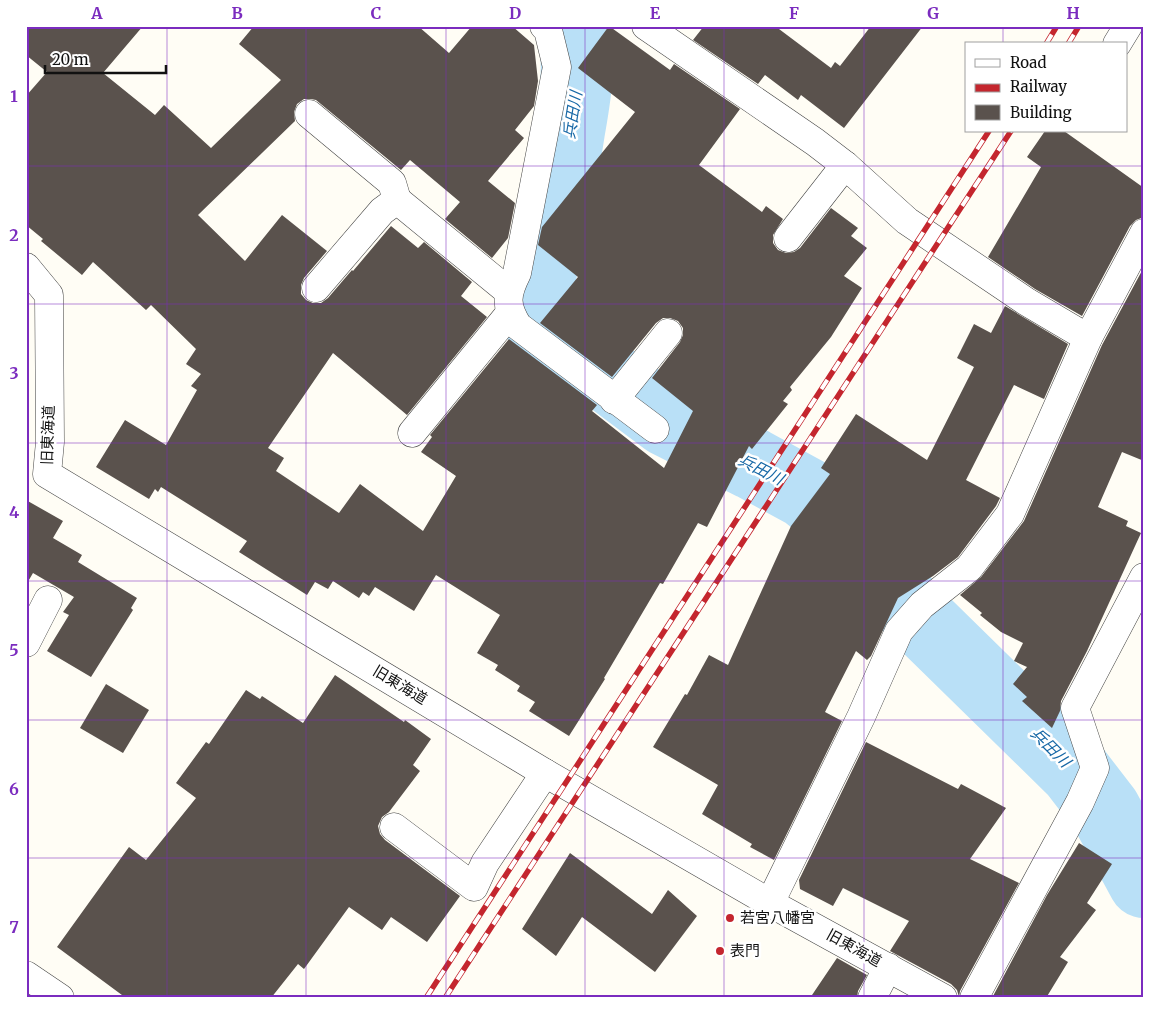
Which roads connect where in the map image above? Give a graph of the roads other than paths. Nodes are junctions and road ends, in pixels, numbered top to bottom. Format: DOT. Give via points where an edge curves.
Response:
graph roads {
  1 [pos="544,26"];
  2 [pos="646,26"];
  3 [pos="1128,26"];
  4 [pos="1118,42"];
  5 [pos="309,114"];
  6 [pos="845,165"];
  7 [pos="397,200"];
  8 [pos="1144,233"];
  9 [pos="788,238"];
  10 [pos="26,267"];
  11 [pos="316,288"];
  12 [pos="509,302"];
  13 [pos="668,333"];
  14 [pos="1088,338"];
  15 [pos="620,392"];
  16 [pos="655,430"];
  17 [pos="412,433"];
  18 [pos="1144,578"];
  19 [pos="48,600"];
  20 [pos="26,643"];
  21 [pos="545,773"];
  22 [pos="394,827"];
  23 [pos="770,902"];
  24 [pos="888,967"];
  25 [pos="26,975"];
  26 [pos="60,998"];
  27 [pos="872,998"];
  28 [pos="943,998"];
  29 [pos="974,998"];
  1 -- 12 [label="street" via="548,30 557,67"];
  2 -- 6 [label="street"];
  3 -- 4 [label="street"];
  5 -- 7 [label="street" via="392,183"];
  6 -- 9 [label="street"];
  6 -- 14 [label="street" via="907,220 1027,302"];
  7 -- 11 [label="street" via="382,211"];
  7 -- 12 [label="street"];
  8 -- 14 [label="street"];
  10 -- 21 [label="street, 旧東海道" via="49,295 50,442 47,474"];
  12 -- 15 [label="street" via="518,326"];
  12 -- 17 [label="street"];
  13 -- 15 [label="street"];
  14 -- 23 [label="street" via="1010,514 969,568 922,605 899,631 861,717"];
  15 -- 16 [label="street"];
  18 -- 29 [label="street" via="1076,708 1095,768 1080,802"];
  19 -- 20 [label="street"];
  21 -- 22 [label="street" via="485,863 474,887"];
  21 -- 23 [label="street, 旧東海道"];
  23 -- 24 [label="street, 旧東海道"];
  24 -- 27 [label="street"];
  24 -- 28 [label="street, 旧東海道"];
  25 -- 26 [label="street"];
}
